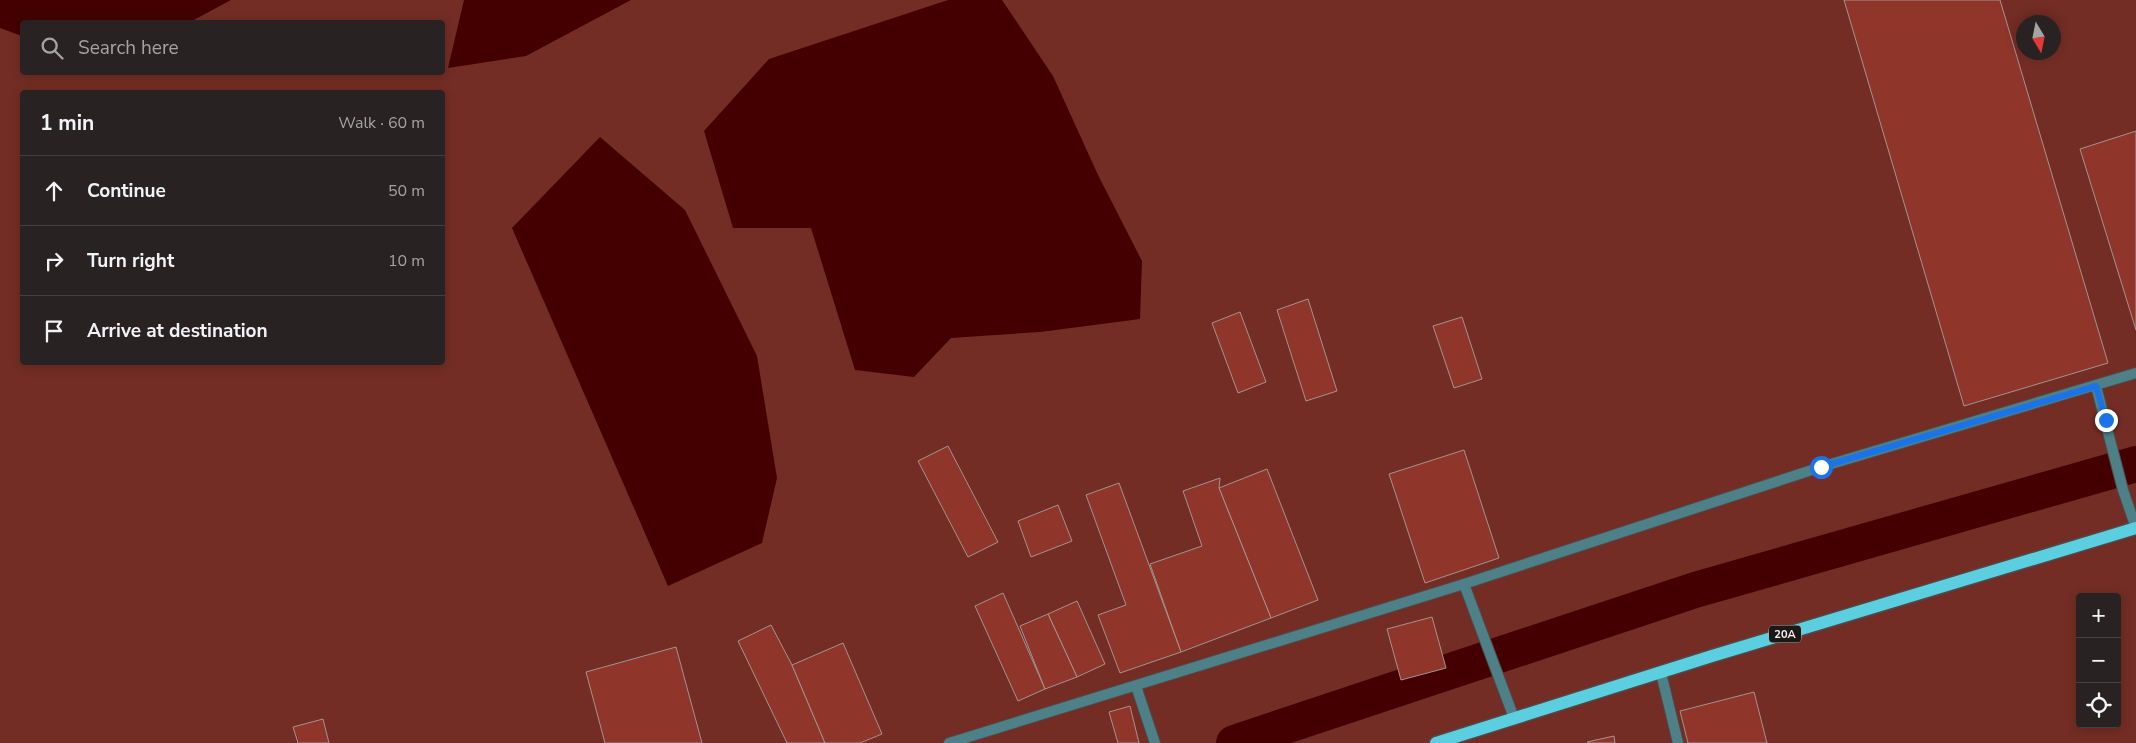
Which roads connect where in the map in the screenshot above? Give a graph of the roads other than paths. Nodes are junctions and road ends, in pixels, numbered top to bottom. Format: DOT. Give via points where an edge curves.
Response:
graph roads {
  1 [pos="2136,373"];
  2 [pos="2096,386"];
  3 [pos="2136,528"];
  4 [pos="1464,584"];
  5 [pos="1661,673"];
  6 [pos="1136,686"];
  7 [pos="1514,718"];
  8 [pos="949,743"];
  9 [pos="1155,743"];
  10 [pos="1436,743"];
  11 [pos="1678,743"];
  1 -- 2 [label="street"];
  2 -- 3 [label="street"];
  2 -- 4 [label="street" via="1821,467"];
  3 -- 5 [label="main road, 20A"];
  4 -- 6 [label="street"];
  4 -- 7 [label="street"];
  5 -- 7 [label="main road, 20A"];
  5 -- 11 [label="street"];
  6 -- 8 [label="street"];
  6 -- 9 [label="street"];
  7 -- 10 [label="main road, 20A"];
}
